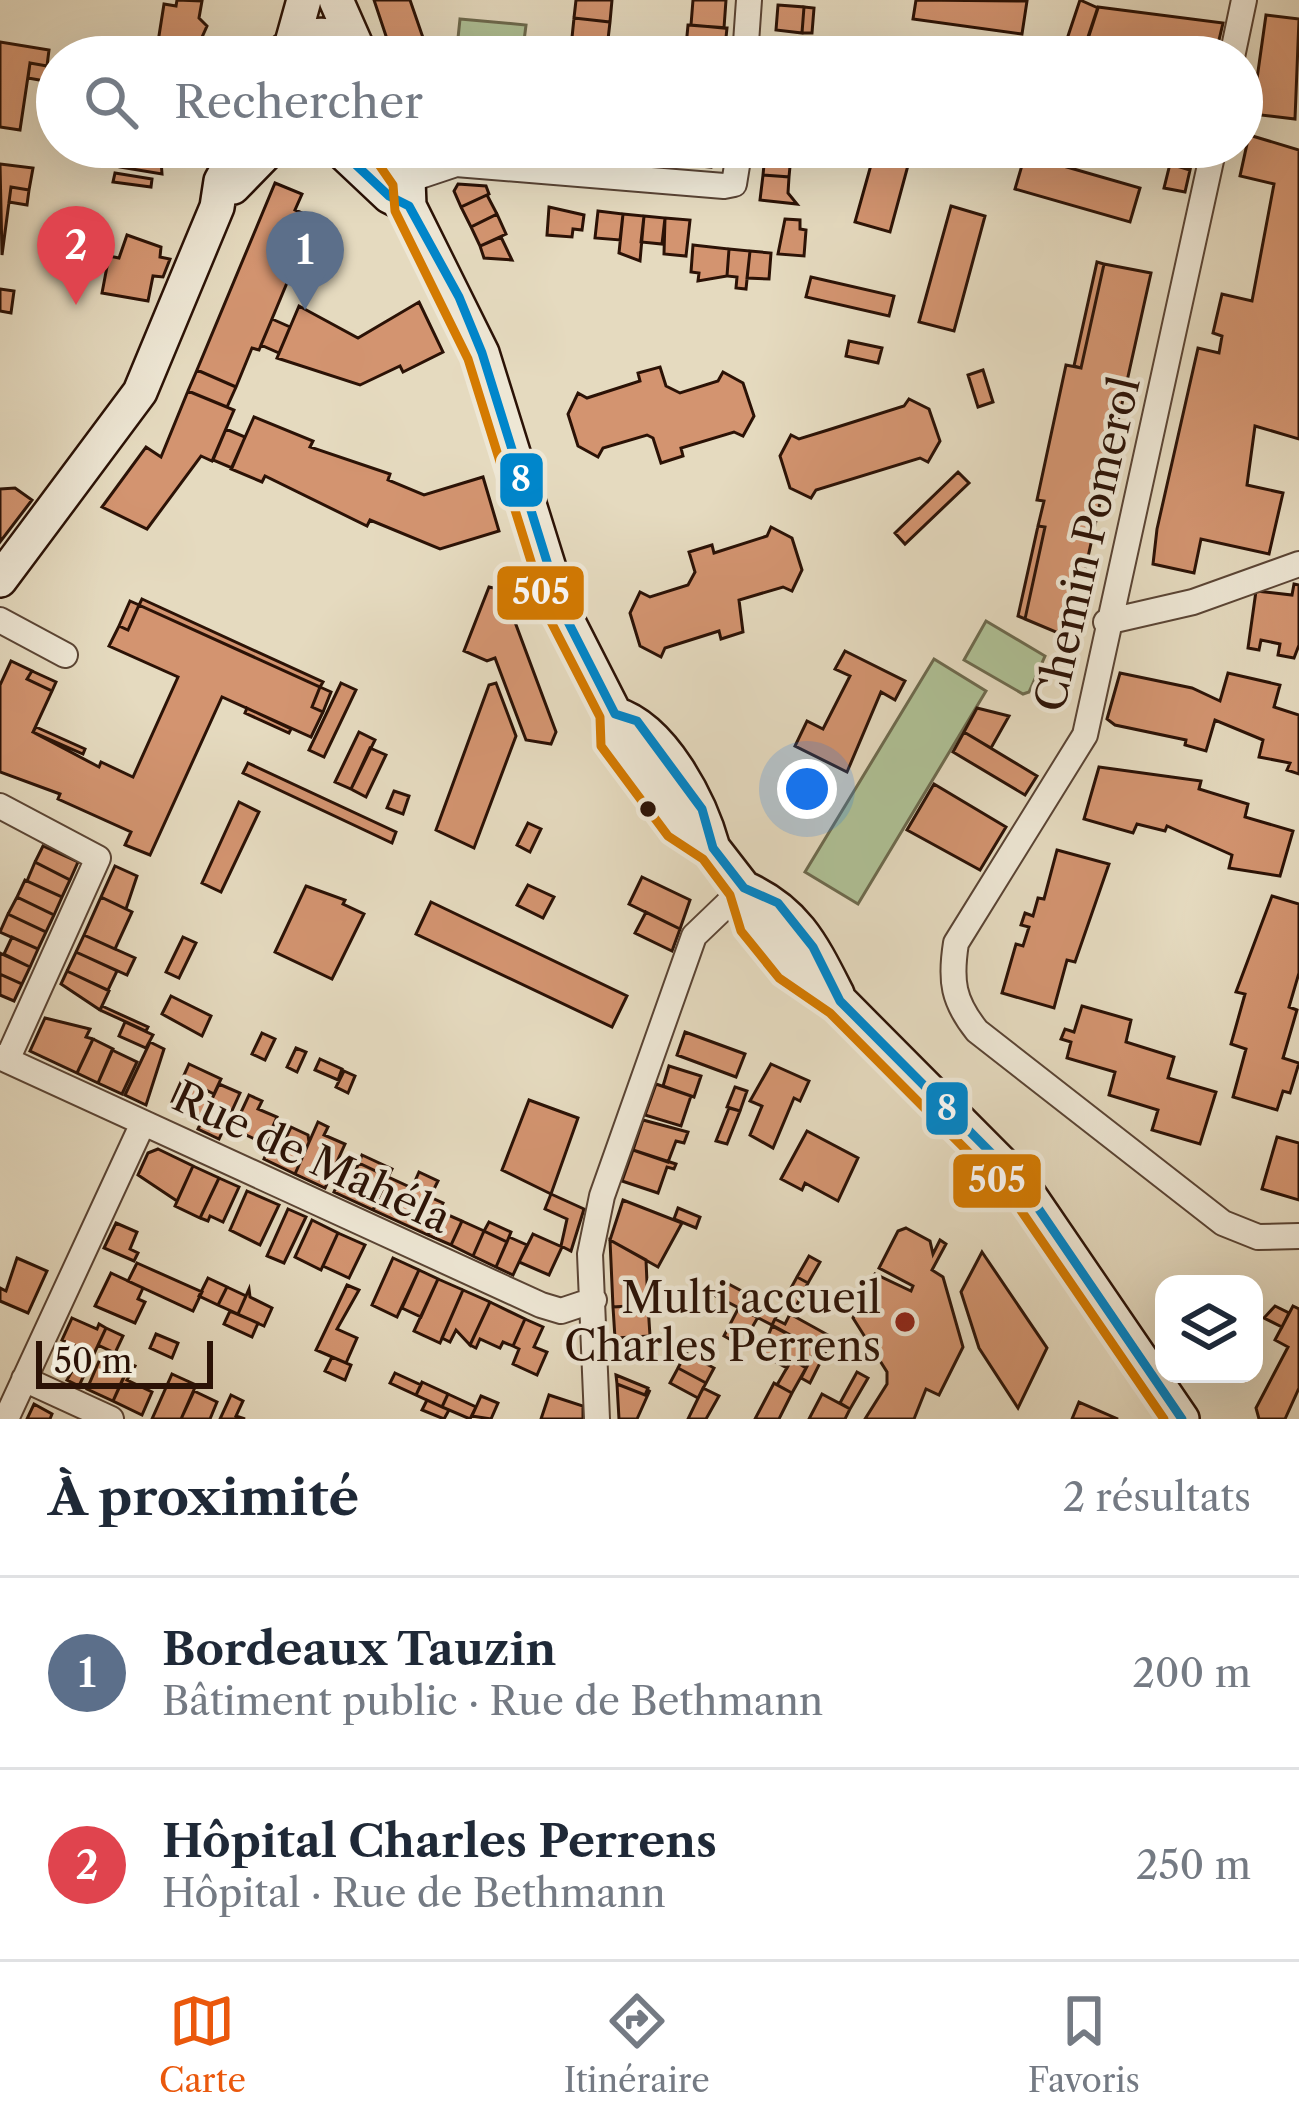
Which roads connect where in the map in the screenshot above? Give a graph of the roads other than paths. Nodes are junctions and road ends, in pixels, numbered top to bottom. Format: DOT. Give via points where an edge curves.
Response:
graph roads {
  1 [pos="304,0"];
  2 [pos="336,0"];
  3 [pos="748,0"];
  4 [pos="1244,0"];
  5 [pos="290,36"];
  6 [pos="353,36"];
  7 [pos="747,36"];
  8 [pos="1236,36"];
  9 [pos="228,168"];
  10 [pos="253,168"];
  11 [pos="359,168"];
  12 [pos="396,168"];
  13 [pos="450,168"];
  14 [pos="512,168"];
  15 [pos="737,168"];
  16 [pos="1209,168"];
  17 [pos="409,193"];
  18 [pos="217,207"];
  19 [pos="1299,564"];
  20 [pos="0,580"];
  21 [pos="0,620"];
  22 [pos="1106,622"];
  23 [pos="65,655"];
  24 [pos="0,806"];
  25 [pos="744,888"];
  26 [pos="4,1058"];
  27 [pos="143,1123"];
  28 [pos="1299,1236"];
  29 [pos="594,1300"];
  30 [pos="24,1379"];
  31 [pos="6,1419"];
  32 [pos="111,1419"];
  33 [pos="597,1419"];
  34 [pos="1182,1419"];
  1 -- 5 [label="street"];
  2 -- 6 [label="street"];
  3 -- 7 [label="street"];
  4 -- 8 [label="street"];
  9 -- 18 [label="street"];
  10 -- 18 [label="street"];
  11 -- 17 [label="street" via="389,196"];
  12 -- 17 [label="street"];
  13 -- 17 [label="street"];
  14 -- 15 [label="street" via="734,184"];
  16 -- 22 [label="street, Chemin Pomerol"];
  17 -- 25 [label="street" via="482,353 562,610 614,715 637,721 702,809 713,848"];
  18 -- 20 [label="street" via="140,392"];
  19 -- 22 [label="street"];
  21 -- 23 [label="street"];
  22 -- 28 [label="street, Chemin Pomerol" via="1085,735 956,943 950,979 958,1007 977,1031 1223,1223 1258,1237"];
  24 -- 26 [label="street" via="98,858"];
  25 -- 29 [label="street" via="694,936 602,1196 590,1254"];
  25 -- 34 [label="street" via="778,903 840,1001 1021,1184"];
  26 -- 27 [label="street, Rue de Mahéla"];
  27 -- 29 [label="street, Rue de Mahéla" via="541,1305 561,1311"];
  27 -- 30 [label="street"];
  29 -- 33 [label="street"];
  30 -- 31 [label="street"];
  30 -- 32 [label="street"];
}
